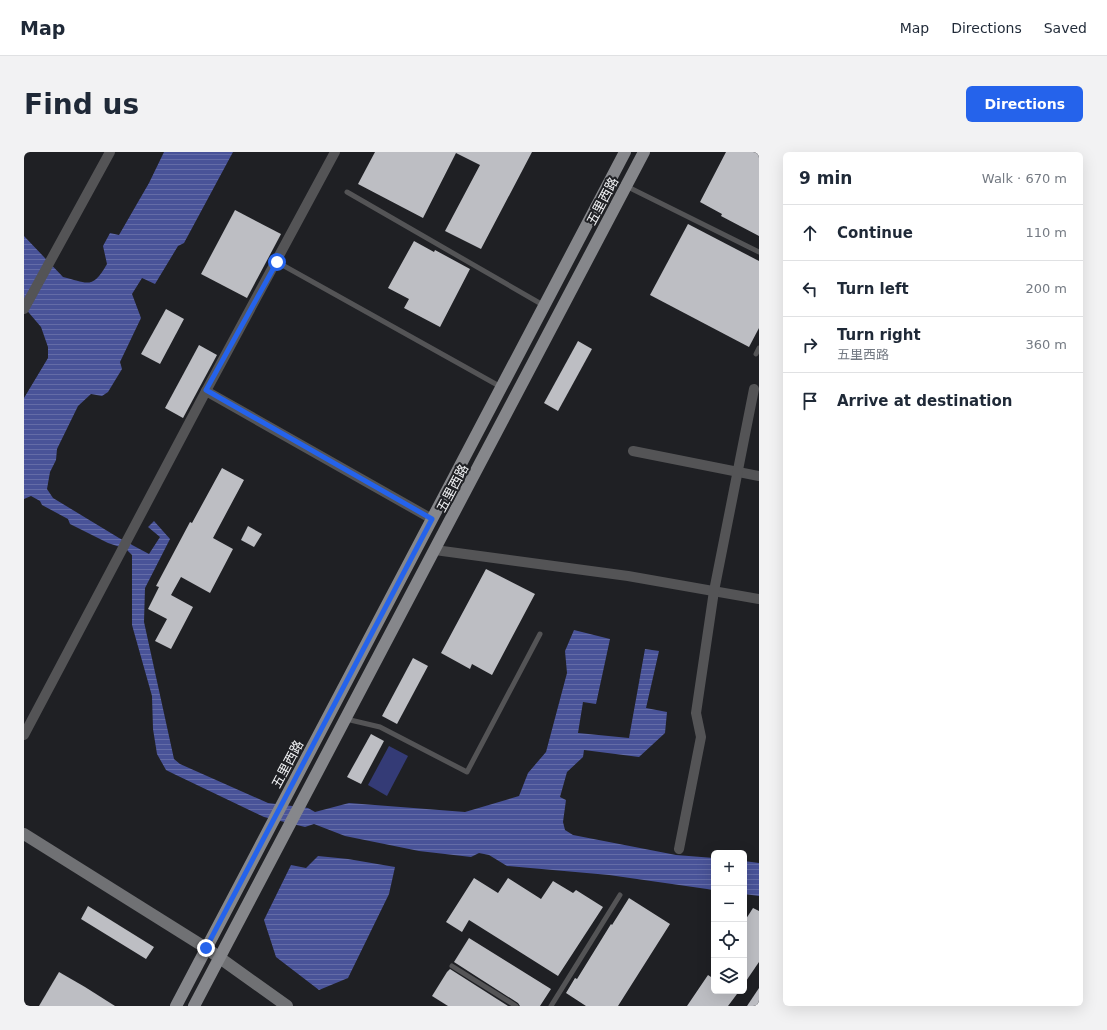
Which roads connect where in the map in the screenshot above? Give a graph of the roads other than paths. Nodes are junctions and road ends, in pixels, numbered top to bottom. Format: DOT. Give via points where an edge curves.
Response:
graph roads {
  1 [pos="110,152"];
  2 [pos="335,152"];
  3 [pos="624,152"];
  4 [pos="644,152"];
  5 [pos="626,186"];
  6 [pos="347,192"];
  7 [pos="759,252"];
  8 [pos="277,262"];
  9 [pos="544,306"];
  10 [pos="24,308"];
  11 [pos="759,348"];
  12 [pos="756,354"];
  13 [pos="502,387"];
  14 [pos="754,389"];
  15 [pos="206,390"];
  16 [pos="633,451"];
  17 [pos="738,471"];
  18 [pos="759,476"];
  19 [pos="432,519"];
  20 [pos="435,550"];
  21 [pos="714,591"];
  22 [pos="759,599"];
  23 [pos="540,634"];
  24 [pos="346,718"];
  25 [pos="24,735"];
  26 [pos="24,834"];
  27 [pos="680,849"];
  28 [pos="620,895"];
  29 [pos="206,948"];
  30 [pos="220,957"];
  31 [pos="452,966"];
  32 [pos="176,1006"];
  33 [pos="194,1006"];
  34 [pos="287,1006"];
  35 [pos="516,1006"];
  36 [pos="551,1006"];
  1 -- 10 [label="street"];
  2 -- 8 [label="street"];
  3 -- 9 [label="main road, 五里西路"];
  4 -- 5 [label="main road, 五里西路"];
  5 -- 7 [label="lane"];
  5 -- 20 [label="main road, 五里西路"];
  6 -- 9 [label="lane"];
  8 -- 13 [label="lane"];
  8 -- 15 [label="street"];
  9 -- 13 [label="main road, 五里西路"];
  11 -- 12 [label="lane"];
  13 -- 19 [label="main road, 五里西路"];
  14 -- 17 [label="street"];
  15 -- 19 [label="street"];
  15 -- 25 [label="street"];
  16 -- 17 [label="street"];
  17 -- 18 [label="street"];
  17 -- 21 [label="street"];
  19 -- 29 [label="main road, 五里西路"];
  20 -- 21 [label="street" via="628,576"];
  20 -- 24 [label="main road, 五里西路"];
  21 -- 22 [label="street"];
  21 -- 27 [label="street" via="696,713 701,737"];
  23 -- 24 [label="lane" via="467,772 380,727"];
  24 -- 30 [label="main road, 五里西路"];
  26 -- 29 [label="main road"];
  28 -- 36 [label="lane"];
  29 -- 30 [label="main road"];
  29 -- 32 [label="main road, 五里西路"];
  30 -- 33 [label="main road, 五里西路"];
  30 -- 34 [label="main road"];
  31 -- 35 [label="lane"];
}
